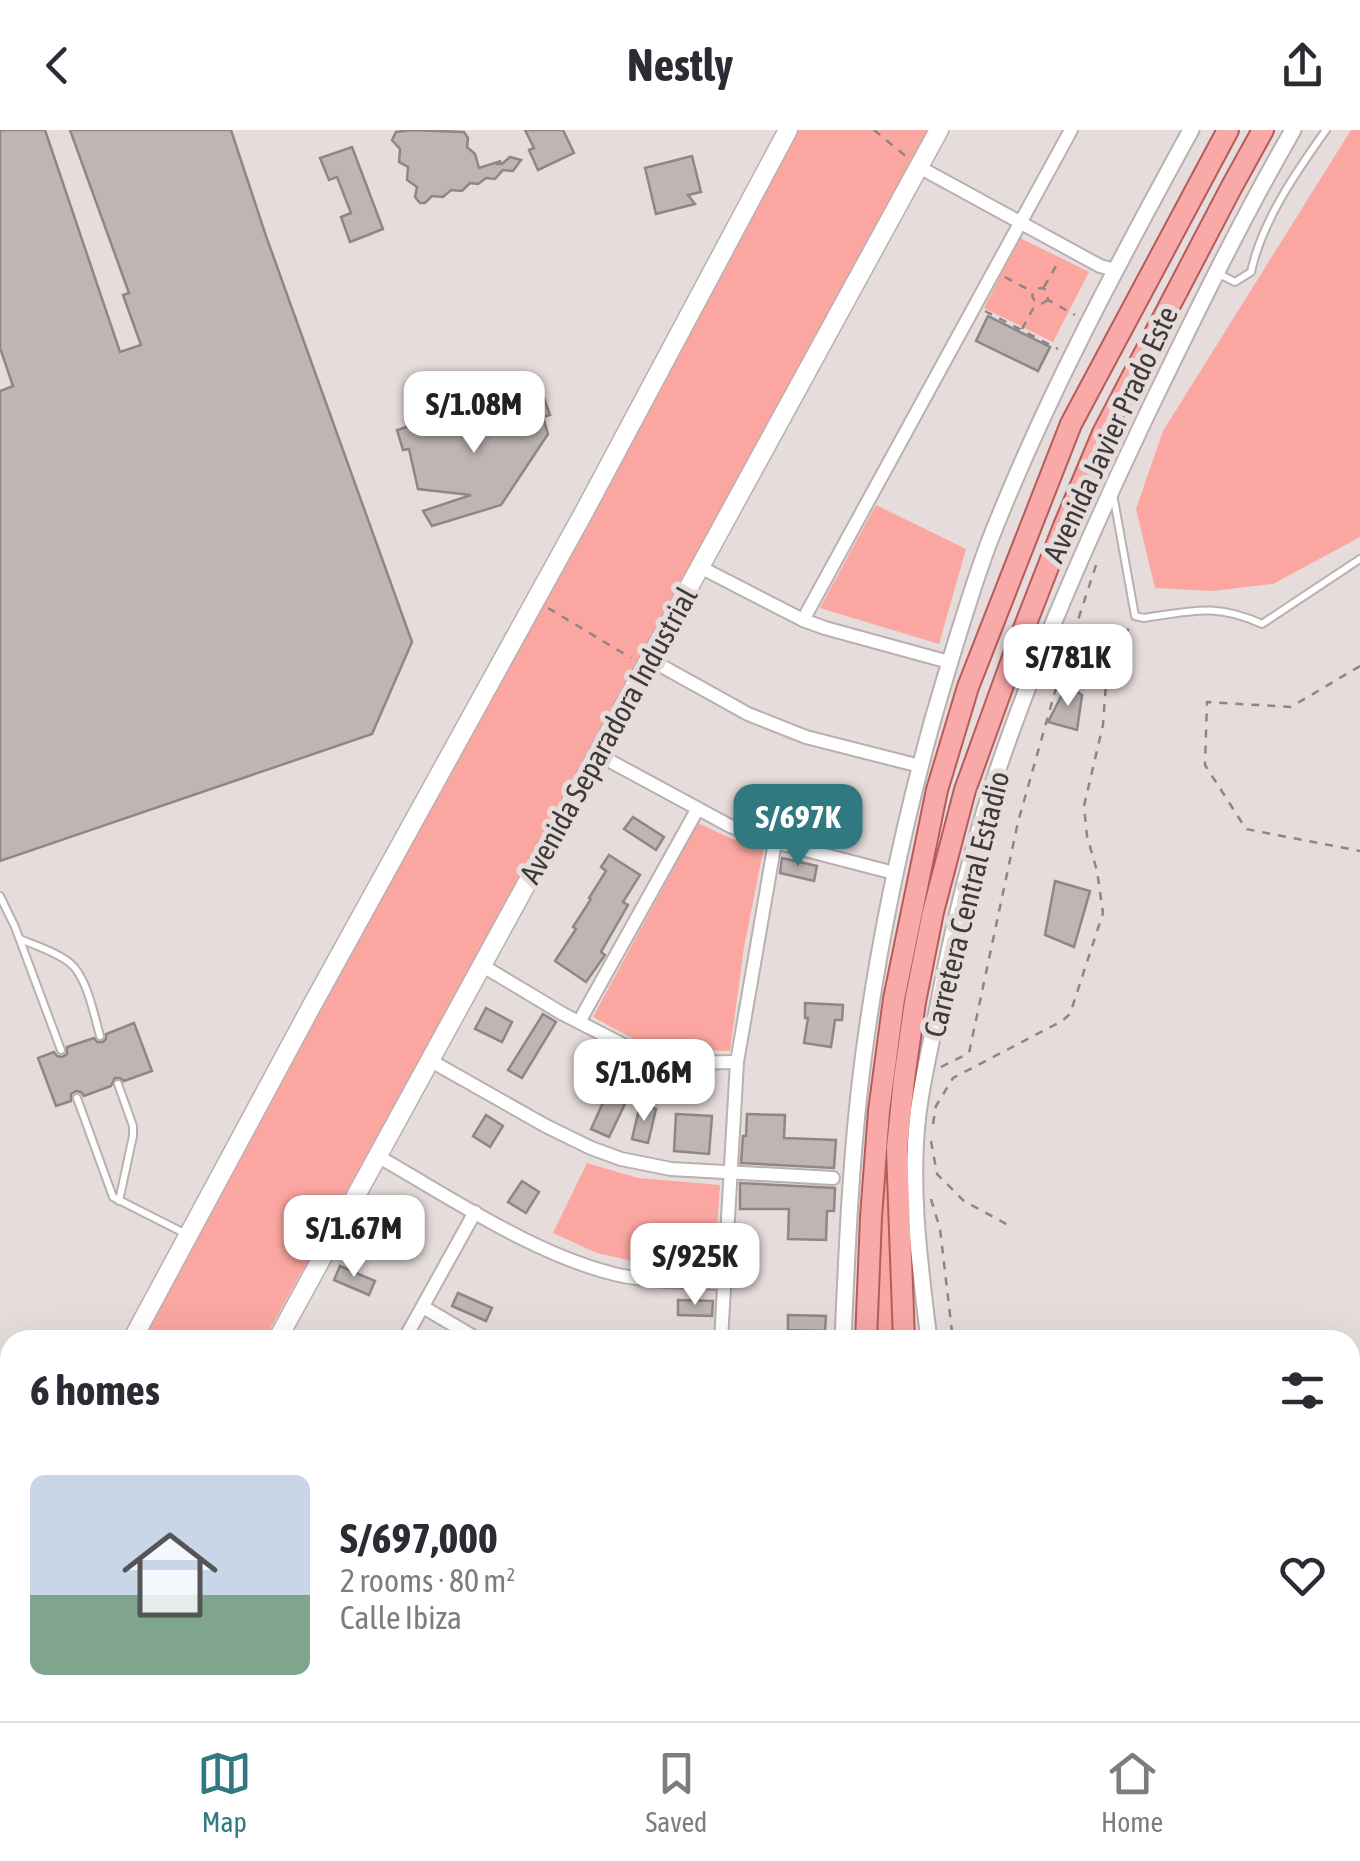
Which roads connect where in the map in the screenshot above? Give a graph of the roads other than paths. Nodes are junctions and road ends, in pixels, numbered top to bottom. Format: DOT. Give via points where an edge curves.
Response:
graph roads {
  1 [pos="788,130"];
  2 [pos="938,130"];
  3 [pos="1071,130"];
  4 [pos="1191,130"];
  5 [pos="1228,130"];
  6 [pos="1263,130"];
  7 [pos="1293,130"];
  8 [pos="1326,130"];
  9 [pos="1210,164"];
  10 [pos="919,168"];
  11 [pos="1231,188"];
  12 [pos="1020,220"];
  13 [pos="1114,270"];
  14 [pos="1216,272"];
  15 [pos="1112,488"];
  16 [pos="1360,559"];
  17 [pos="700,567"];
  18 [pos="804,620"];
  19 [pos="949,662"];
  20 [pos="647,663"];
  21 [pos="597,754"];
  22 [pos="920,766"];
  23 [pos="698,810"];
  24 [pos="775,842"];
  25 [pos="894,873"];
  26 [pos="0,896"];
  27 [pos="19,939"];
  28 [pos="483,966"];
  29 [pos="579,1022"];
  30 [pos="100,1036"];
  31 [pos="61,1050"];
  32 [pos="431,1062"];
  33 [pos="737,1062"];
  34 [pos="118,1084"];
  35 [pos="77,1098"];
  36 [pos="378,1157"];
  37 [pos="730,1172"];
  38 [pos="832,1178"];
  39 [pos="119,1201"];
  40 [pos="475,1212"];
  41 [pos="190,1236"];
  42 [pos="724,1283"];
  43 [pos="422,1308"];
  44 [pos="138,1330"];
  45 [pos="283,1330"];
  46 [pos="410,1330"];
  47 [pos="462,1330"];
  48 [pos="722,1330"];
  49 [pos="844,1330"];
  50 [pos="866,1330"];
  51 [pos="904,1330"];
  52 [pos="928,1330"];
  1 -- 41 [label="main road"];
  2 -- 10 [label="main road, Avenida Separadora Industrial"];
  3 -- 12 [label="street"];
  4 -- 13 [label="street"];
  5 -- 9 [label="main road, Avenida Javier Prado Este"];
  6 -- 11 [label="main road, Avenida Javier Prado Este"];
  7 -- 14 [label="street, Carretera Central Estadio"];
  8 -- 14 [label="lane" via="1292,176 1251,272 1235,282"];
  9 -- 11 [label="main road" via="1223,170"];
  9 -- 50 [label="main road, Avenida Javier Prado Este" via="1071,424 968,687 942,773 894,999 879,1111"];
  10 -- 12 [label="street"];
  10 -- 17 [label="main road, Avenida Separadora Industrial"];
  11 -- 51 [label="main road, Avenida Javier Prado Este" via="1103,434 964,790 932,912 904,1079 898,1148"];
  12 -- 13 [label="street"];
  12 -- 18 [label="street"];
  13 -- 19 [label="street" via="1044,412"];
  14 -- 15 [label="street, Carretera Central Estadio"];
  15 -- 16 [label="lane" via="1135,616 1210,609 1262,624"];
  15 -- 52 [label="street, Carretera Central Estadio" via="996,776 942,982 918,1114 915,1174"];
  17 -- 18 [label="street"];
  17 -- 20 [label="main road, Avenida Separadora Industrial"];
  18 -- 19 [label="street"];
  19 -- 22 [label="street"];
  20 -- 21 [label="main road, Avenida Separadora Industrial"];
  20 -- 22 [label="street" via="806,737"];
  21 -- 23 [label="street"];
  21 -- 28 [label="main road, Avenida Separadora Industrial"];
  22 -- 25 [label="street"];
  23 -- 24 [label="street"];
  23 -- 29 [label="street"];
  24 -- 25 [label="street"];
  24 -- 33 [label="street"];
  25 -- 49 [label="street" via="863,1061"];
  26 -- 27 [label="lane"];
  27 -- 30 [label="lane" via="72,964"];
  27 -- 31 [label="lane"];
  28 -- 29 [label="street"];
  28 -- 32 [label="main road, Avenida Separadora Industrial"];
  29 -- 33 [label="street" via="658,1062"];
  32 -- 36 [label="main road, Avenida Separadora Industrial"];
  32 -- 37 [label="street" via="591,1148 671,1169"];
  33 -- 37 [label="street"];
  34 -- 39 [label="lane" via="133,1136"];
  35 -- 39 [label="lane"];
  36 -- 40 [label="street"];
  36 -- 45 [label="main road, Avenida Separadora Industrial"];
  37 -- 38 [label="street"];
  37 -- 42 [label="street"];
  39 -- 41 [label="lane"];
  40 -- 42 [label="street" via="544,1248 622,1276"];
  40 -- 43 [label="street"];
  41 -- 44 [label="main road"];
  42 -- 48 [label="street"];
  43 -- 46 [label="street"];
  43 -- 47 [label="street"];
}
